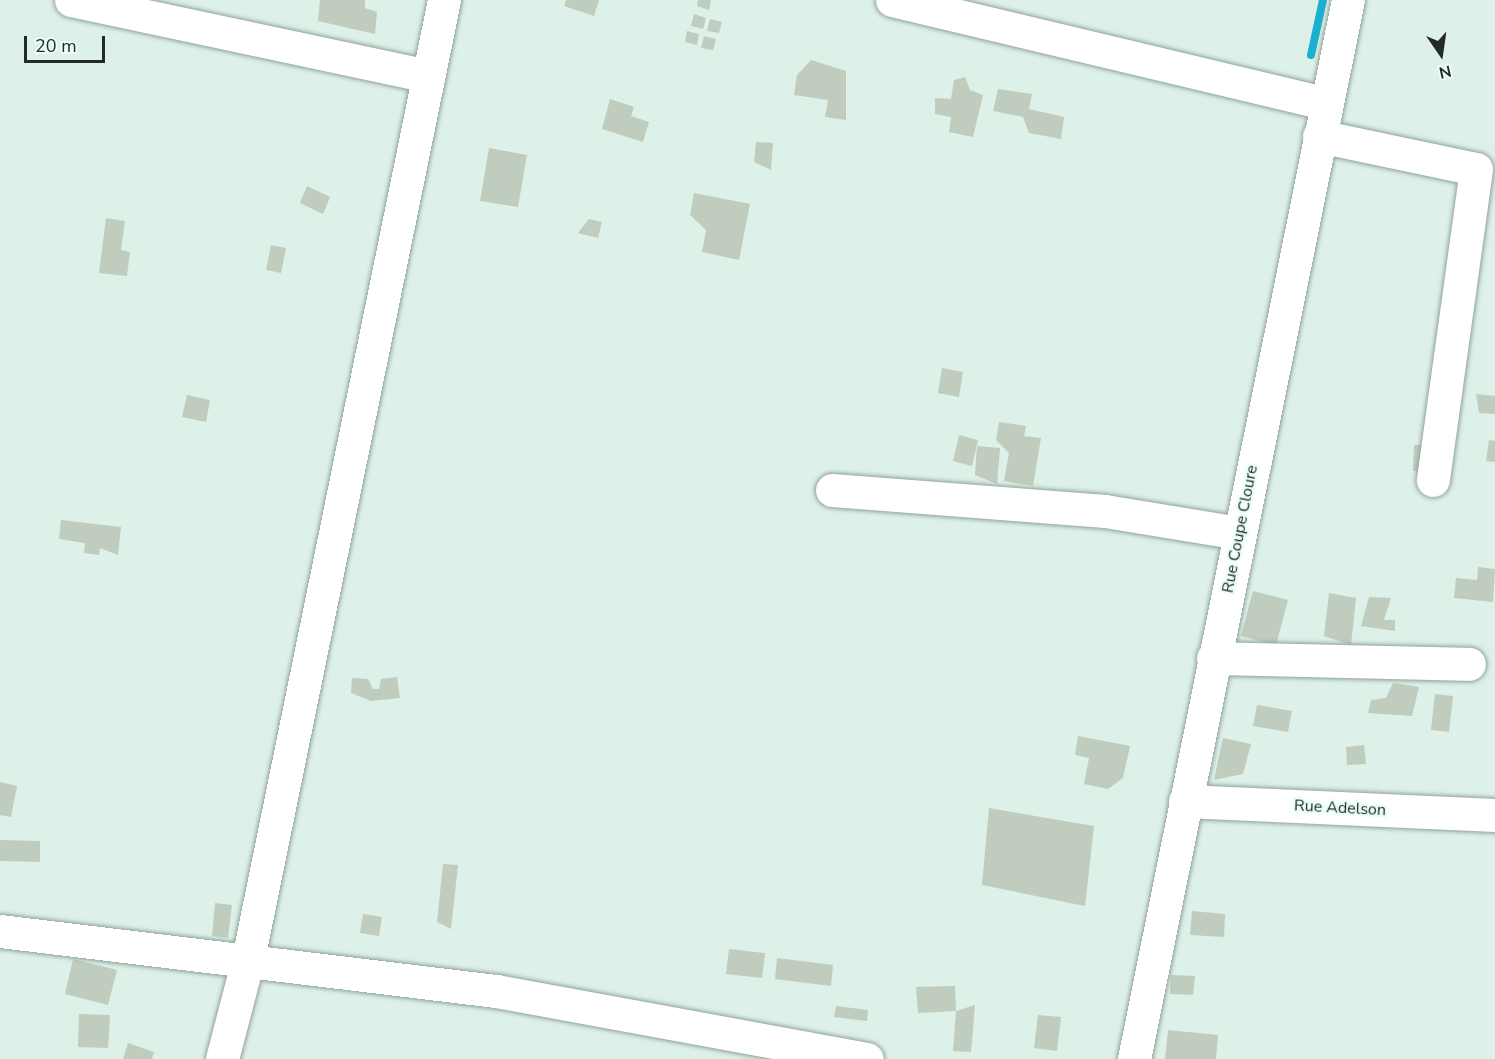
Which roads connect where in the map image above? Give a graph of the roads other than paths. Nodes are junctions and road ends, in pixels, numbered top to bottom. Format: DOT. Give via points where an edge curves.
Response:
graph roads {
  1 [pos="71,0"];
  2 [pos="444,0"];
  3 [pos="892,0"];
  4 [pos="1348,0"];
  5 [pos="428,76"];
  6 [pos="1326,104"];
  7 [pos="1319,136"];
  8 [pos="1433,480"];
  9 [pos="832,490"];
  10 [pos="1239,533"];
  11 [pos="1213,658"];
  12 [pos="1469,664"];
  13 [pos="1185,801"];
  14 [pos="1495,815"];
  15 [pos="0,931"];
  16 [pos="248,959"];
  17 [pos="222,1059"];
  18 [pos="867,1059"];
  19 [pos="1134,1059"];
  1 -- 5 [label="street"];
  2 -- 5 [label="street"];
  3 -- 6 [label="street"];
  4 -- 6 [label="street, Rue Coupe Cloure"];
  5 -- 16 [label="street"];
  6 -- 7 [label="street, Rue Coupe Cloure"];
  7 -- 8 [label="street" via="1476,169"];
  7 -- 10 [label="street, Rue Coupe Cloure"];
  9 -- 10 [label="street" via="1105,511"];
  10 -- 11 [label="street, Rue Coupe Cloure"];
  11 -- 12 [label="street"];
  11 -- 13 [label="street, Rue Coupe Cloure"];
  13 -- 14 [label="street, Rue Adelson"];
  13 -- 19 [label="street, Rue Coupe Cloure"];
  15 -- 16 [label="street"];
  16 -- 17 [label="street"];
  16 -- 18 [label="street" via="496,990"];
}
